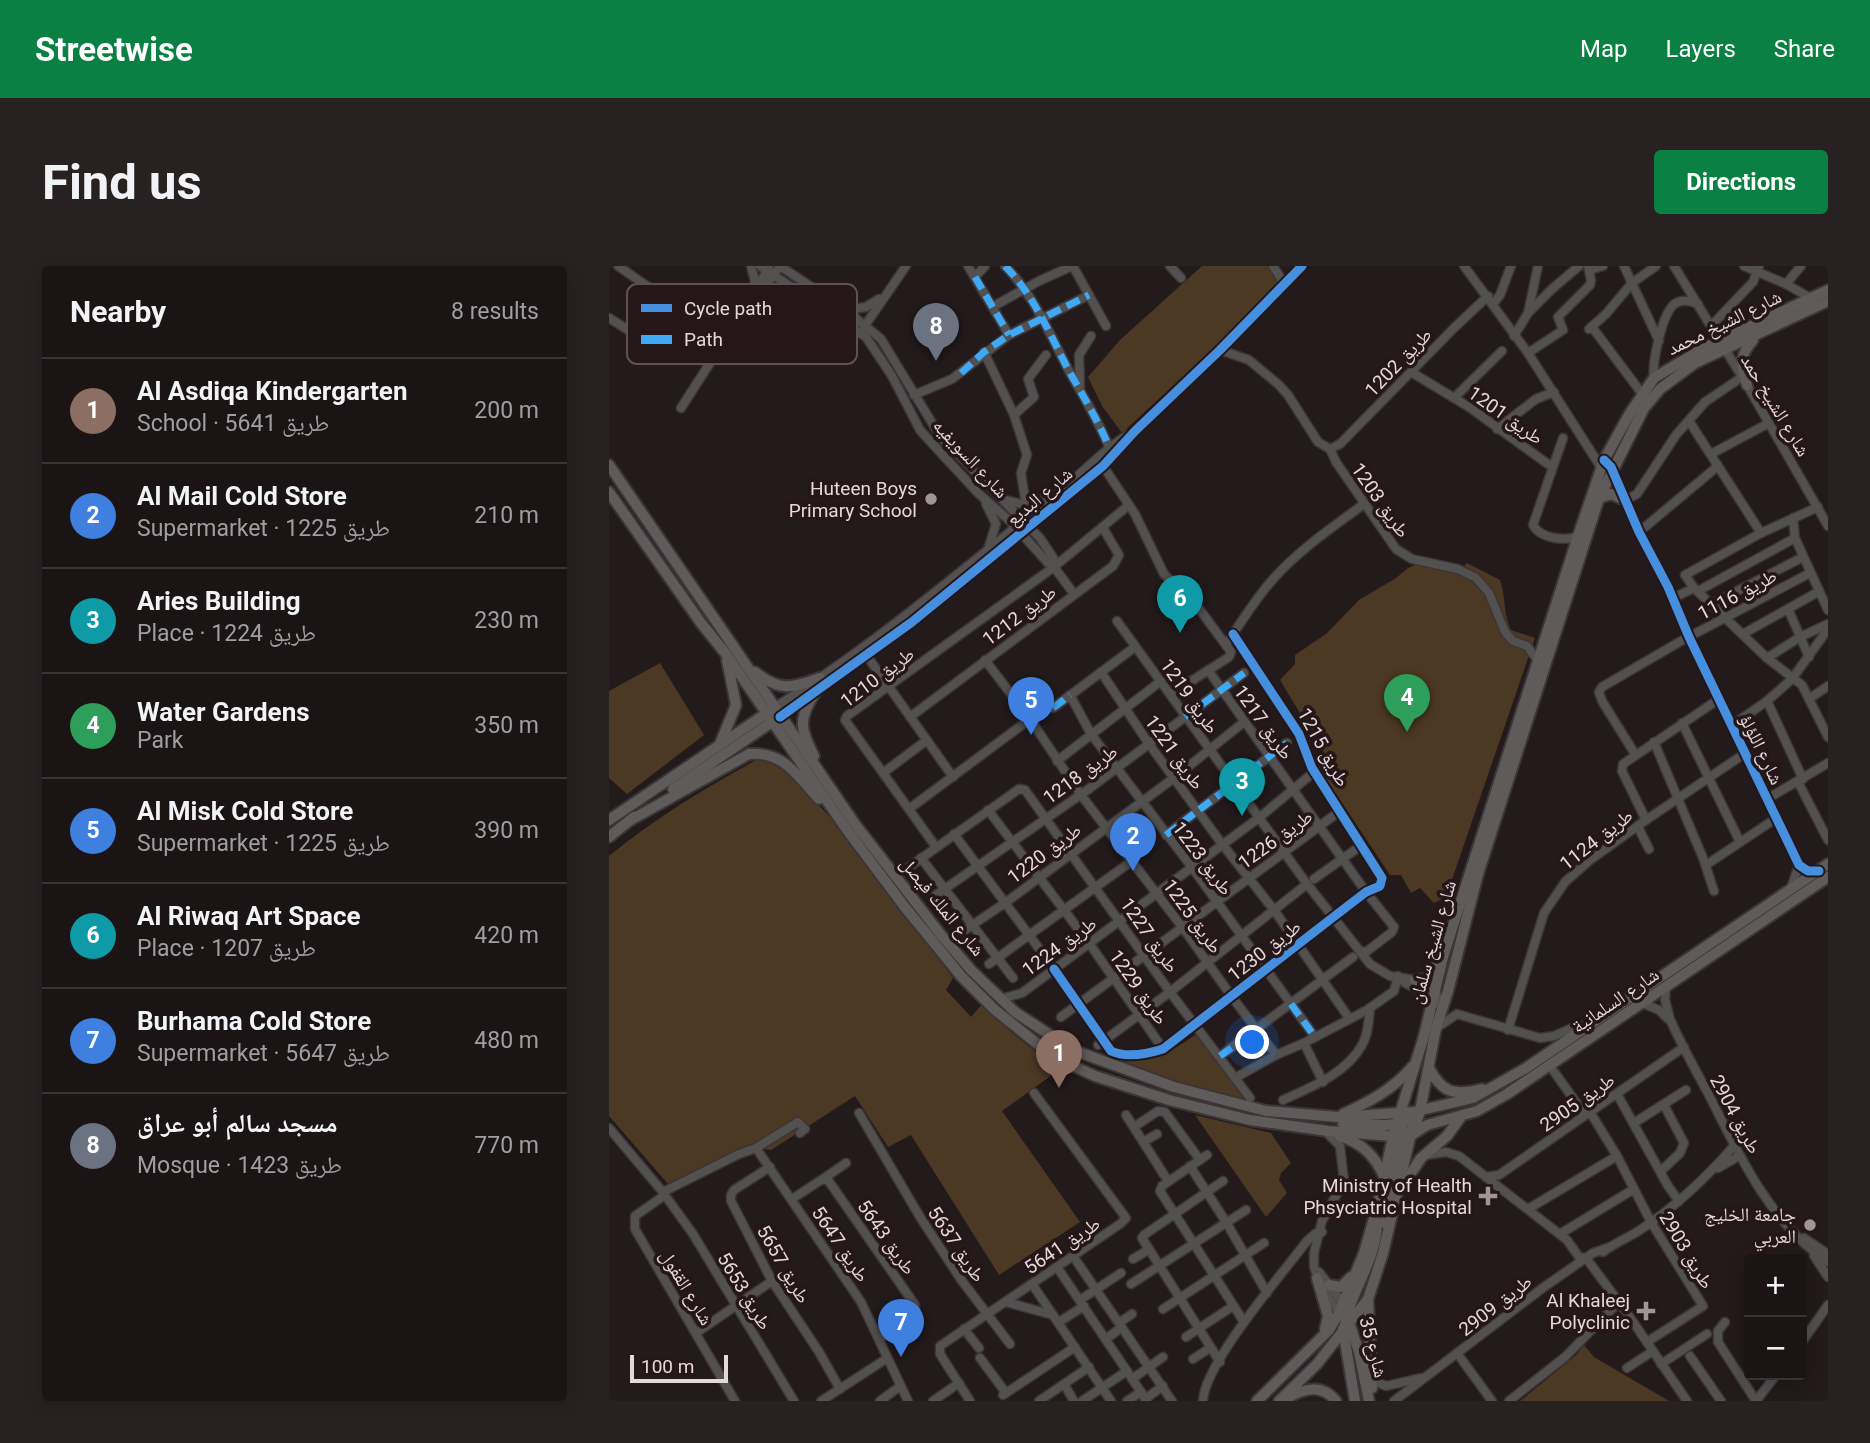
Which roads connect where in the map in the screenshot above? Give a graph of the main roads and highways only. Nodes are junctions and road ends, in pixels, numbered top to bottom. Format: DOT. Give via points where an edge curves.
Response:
graph roads {
  1 [pos="1828,290"];
  2 [pos="1828,301"];
  3 [pos="1757,335"];
  4 [pos="1721,346"];
  5 [pos="1744,381"];
  6 [pos="609,465"];
  7 [pos="1607,469"];
  8 [pos="609,492"];
  9 [pos="1599,498"];
  10 [pos="1622,500"];
  11 [pos="726,654"];
  12 [pos="744,663"];
  13 [pos="820,678"];
  14 [pos="815,692"];
  15 [pos="773,715"];
  16 [pos="720,744"];
  17 [pos="609,820"];
  18 [pos="629,821"];
  19 [pos="851,827"];
  20 [pos="609,837"];
  21 [pos="1825,871"];
  22 [pos="1443,957"];
  23 [pos="1415,980"];
  24 [pos="1436,1010"];
  25 [pos="1425,1036"];
  26 [pos="1417,1061"];
  27 [pos="1429,1068"];
  28 [pos="1509,1079"];
  29 [pos="1491,1087"];
  30 [pos="1338,1117"];
  31 [pos="1461,1117"];
  32 [pos="1407,1124"];
  33 [pos="1291,1127"];
  34 [pos="1326,1131"];
  35 [pos="1384,1176"];
  36 [pos="1397,1196"];
  37 [pos="1376,1214"];
  38 [pos="1386,1232"];
  39 [pos="1364,1253"];
  40 [pos="1317,1278"];
  41 [pos="1329,1285"];
  42 [pos="1368,1299"];
  43 [pos="1345,1317"];
  44 [pos="1319,1340"];
  45 [pos="1258,1401"];
  46 [pos="1280,1401"];
  47 [pos="1336,1401"];
  48 [pos="1355,1401"];
  49 [pos="1371,1401"];
  1 -- 4 [label="main road, شارع الشيخ محمد"];
  2 -- 3 [label="main road, شارع الشيخ محمد"];
  3 -- 4 [label="main road, شارع الشيخ محمد"];
  3 -- 5 [label="main road" via="1742,354"];
  4 -- 7 [label="main road, شارع الشيخ محمد" via="1651,398"];
  4 -- 7 [label="main road, شارع الشيخ محمد" via="1681,360 1654,378"];
  6 -- 12 [label="main road, شارع الملك فيصل"];
  7 -- 9 [label="main road, شارع الشيخ سلمان"];
  7 -- 22 [label="main road, شارع الشيخ سلمان" via="1577,536"];
  8 -- 11 [label="main road, شارع الملك فيصل"];
  9 -- 10 [label="main road" via="1611,494"];
  9 -- 24 [label="main road, شارع الشيخ سلمان"];
  11 -- 15 [label="main road, شارع الملك فيصل"];
  11 -- 16 [label="main road" via="736,705"];
  12 -- 13 [label="main road" via="778,687"];
  12 -- 15 [label="main road, شارع الملك فيصل"];
  14 -- 19 [label="main road" via="803,715 804,736"];
  15 -- 16 [label="main road, شارع البديع"];
  15 -- 18 [label="main road, شارع البديع"];
  15 -- 19 [label="main road, شارع الملك فيصل"];
  16 -- 17 [label="main road, شارع البديع"];
  18 -- 19 [label="main road" via="735,760 761,753 774,755 789,766"];
  18 -- 20 [label="main road, شارع البديع"];
  19 -- 30 [label="main road, شارع الملك فيصل" via="1000,999 1073,1050 1174,1087 1266,1111"];
  19 -- 33 [label="main road, شارع الملك فيصل" via="948,961 995,1010 1040,1046 1095,1076 1169,1100"];
  21 -- 28 [label="main road, شارع السلمانية"];
  21 -- 31 [label="main road, شارع السلمانية" via="1550,1066"];
  22 -- 23 [label="main road" via="1426,979"];
  22 -- 24 [label="main road, شارع الشيخ سلمان" via="1435,988"];
  24 -- 25 [label="main road, شارع الشيخ سلمان"];
  24 -- 27 [label="main road, شارع الشيخ سلمان"];
  25 -- 26 [label="main road, شارع الشيخ سلمان"];
  25 -- 32 [label="main road" via="1425,1056"];
  26 -- 30 [label="main road" via="1386,1091"];
  26 -- 32 [label="main road, شارع الشيخ سلمان"];
  27 -- 29 [label="main road" via="1448,1090"];
  27 -- 32 [label="main road, شارع الشيخ سلمان"];
  28 -- 29 [label="main road, شارع السلمانية"];
  28 -- 32 [label="main road" via="1501,1091 1482,1103"];
  29 -- 32 [label="main road, شارع السلمانية"];
  30 -- 32 [label="main road, شارع الملك فيصل"];
  31 -- 32 [label="main road, شارع السلمانية" via="1427,1125"];
  31 -- 36 [label="main road" via="1421,1158"];
  32 -- 33 [label="main road"];
  32 -- 34 [label="main road, شارع الملك فيصل"];
  32 -- 35 [label="main road, شارع الشيخ سلمان"];
  32 -- 36 [label="main road, شارع الشيخ سلمان" via="1409,1148"];
  32 -- 38 [label="main road" via="1385,1211"];
  33 -- 34 [label="main road, شارع الملك فيصل"];
  34 -- 35 [label="main road" via="1367,1150"];
  35 -- 37 [label="main road, شارع الشيخ سلمان"];
  36 -- 38 [label="main road, شارع الشيخ سلمان"];
  37 -- 39 [label="main road, شارع الشيخ سلمان"];
  37 -- 43 [label="main road" via="1375,1245"];
  38 -- 42 [label="main road, شارع الشيخ سلمان"];
  39 -- 41 [label="main road" via="1345,1285"];
  39 -- 43 [label="main road, شارع الشيخ سلمان"];
  40 -- 44 [label="main road" via="1328,1315"];
  42 -- 43 [label="main road, شارع الشيخ سلمان"];
  42 -- 49 [label="main road"];
  43 -- 44 [label="main road, شارع الشيخ سلمان"];
  43 -- 46 [label="main road, شارع الشيخ سلمان" via="1317,1364"];
  43 -- 48 [label="main road, شارع 35"];
  43 -- 49 [label="main road, شارع 35"];
  44 -- 45 [label="main road, شارع الشيخ سلمان"];
  46 -- 47 [label="main road" via="1316,1389"];
}
